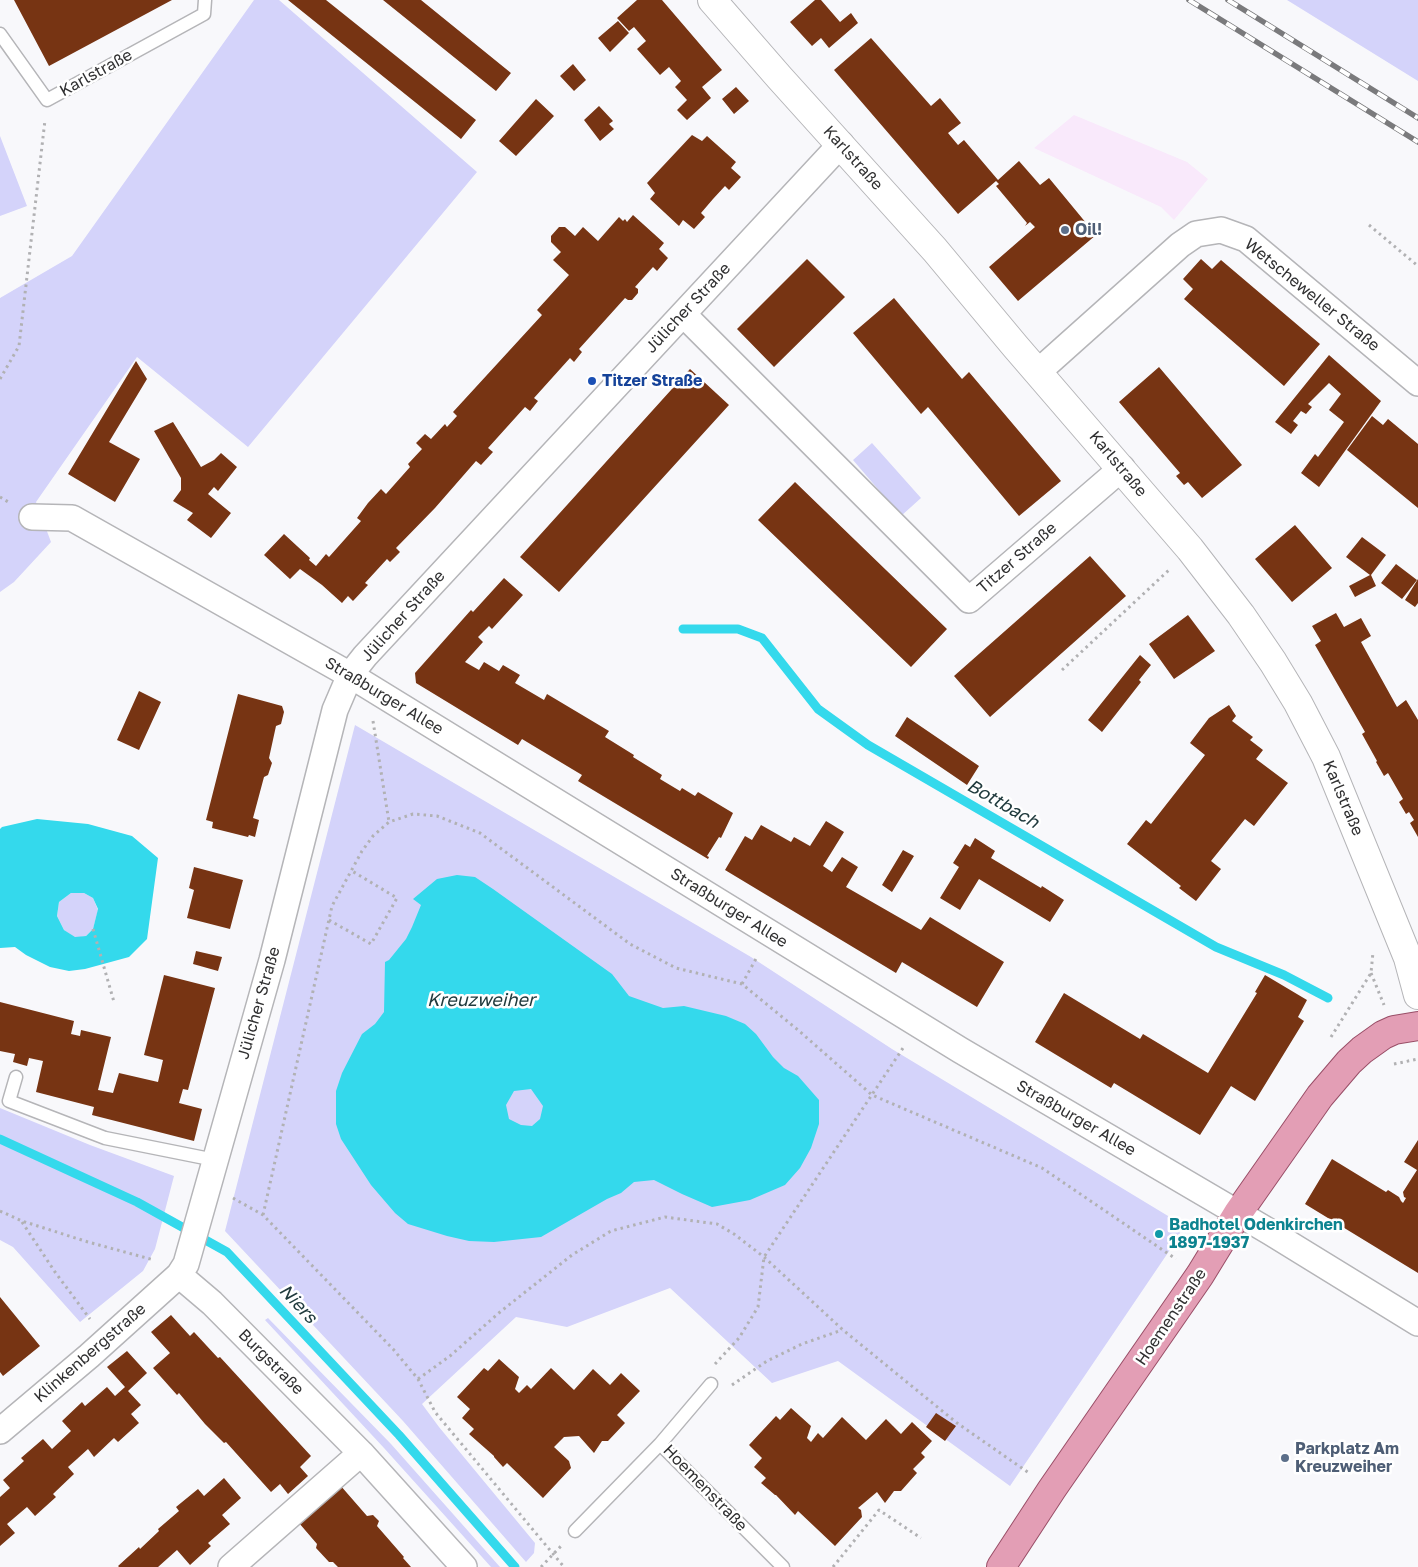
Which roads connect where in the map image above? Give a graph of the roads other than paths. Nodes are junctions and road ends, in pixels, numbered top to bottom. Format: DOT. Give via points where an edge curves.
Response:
graph roads {
  1 [pos="205,0"];
  2 [pos="712,0"];
  3 [pos="0,34"];
  4 [pos="841,144"];
  5 [pos="683,314"];
  6 [pos="1039,371"];
  7 [pos="1418,384"];
  8 [pos="1122,468"];
  9 [pos="32,518"];
  10 [pos="358,680"];
  11 [pos="1418,995"];
  12 [pos="1406,1028"];
  13 [pos="16,1077"];
  14 [pos="215,1160"];
  15 [pos="1238,1213"];
  16 [pos="182,1269"];
  17 [pos="1418,1323"];
  18 [pos="710,1384"];
  19 [pos="0,1431"];
  20 [pos="660,1444"];
  21 [pos="361,1453"];
  22 [pos="575,1531"];
  23 [pos="1006,1565"];
  24 [pos="231,1567"];
  25 [pos="464,1567"];
  26 [pos="783,1567"];
  1 -- 3 [label="lane, Karlstraße" via="204,14 47,100"];
  2 -- 4 [label="street, Karlstraße"];
  4 -- 5 [label="street, Jülicher Straße"];
  4 -- 6 [label="street, Karlstraße"];
  5 -- 8 [label="street, Titzer Straße" via="969,600"];
  5 -- 10 [label="street, Jülicher Straße" via="372,649"];
  6 -- 7 [label="street, Wetscheweller Straße" via="1180,245 1196,234 1221,230 1246,239"];
  6 -- 8 [label="street, Karlstraße"];
  8 -- 11 [label="street, Karlstraße" via="1241,615 1298,703 1323,750 1408,958"];
  9 -- 10 [label="street, Straßburger Allee" via="72,518"];
  10 -- 14 [label="street, Jülicher Straße" via="335,710 272,960"];
  10 -- 15 [label="street, Straßburger Allee" via="919,1024"];
  12 -- 15 [label="main road, Hoemenstraße" via="1383,1035 1362,1050 1335,1078"];
  13 -- 14 [label="lane" via="8,1101 105,1138"];
  14 -- 16 [label="street, Jülicher Straße"];
  15 -- 17 [label="street, Straßburger Allee"];
  15 -- 23 [label="main road, Hoemenstraße" via="1200,1275 1052,1489"];
  16 -- 19 [label="street, Klinkenbergstraße" via="105,1341"];
  16 -- 21 [label="street, Burgstraße"];
  18 -- 20 [label="lane, Hoemenstraße"];
  20 -- 22 [label="lane"];
  20 -- 26 [label="lane, Hoemenstraße"];
  21 -- 24 [label="street"];
  21 -- 25 [label="street, Burgstraße"];
}
